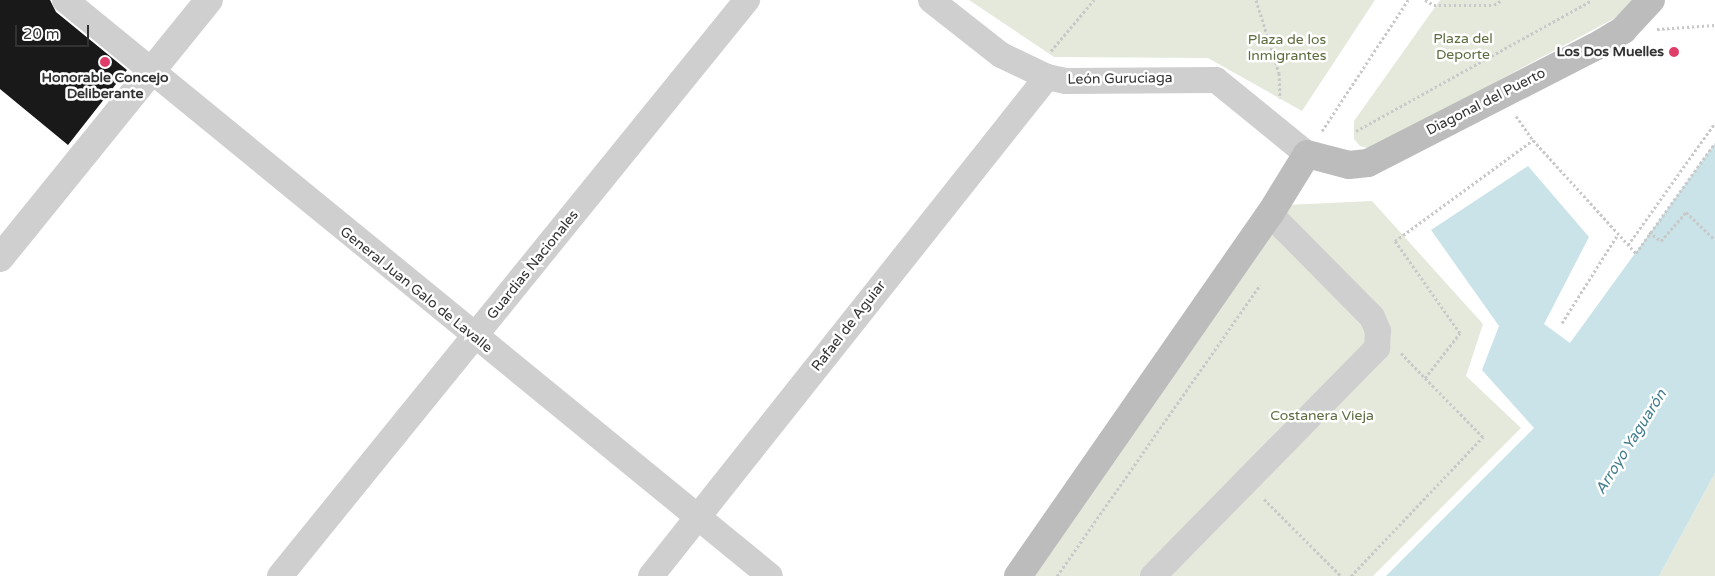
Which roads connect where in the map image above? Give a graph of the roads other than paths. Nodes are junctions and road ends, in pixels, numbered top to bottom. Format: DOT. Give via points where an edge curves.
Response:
graph roads {
  1 [pos="65,0"];
  2 [pos="209,0"];
  3 [pos="748,0"];
  4 [pos="931,0"];
  5 [pos="1651,0"];
  6 [pos="152,72"];
  7 [pos="1041,74"];
  8 [pos="1307,154"];
  9 [pos="1270,214"];
  10 [pos="0,258"];
  11 [pos="474,338"];
  12 [pos="697,518"];
  13 [pos="280,576"];
  14 [pos="651,576"];
  15 [pos="770,576"];
  16 [pos="1018,576"];
  17 [pos="1153,576"];
  1 -- 6 [label="street, General Juan Galo de Lavalle"];
  2 -- 6 [label="street"];
  3 -- 11 [label="street, Guardias Nacionales"];
  4 -- 7 [label="street, León Guruciaga" via="1001,55"];
  5 -- 8 [label="main road, Diagonal del Puerto" via="1623,30 1594,47 1368,163 1349,165"];
  6 -- 10 [label="street"];
  6 -- 11 [label="street, General Juan Galo de Lavalle"];
  7 -- 8 [label="street, León Guruciaga" via="1066,81 1216,80"];
  7 -- 12 [label="street, Rafael de Aguiar"];
  8 -- 9 [label="main road"];
  9 -- 16 [label="main road"];
  9 -- 17 [label="street" via="1372,317 1378,331 1376,348"];
  11 -- 12 [label="street, General Juan Galo de Lavalle"];
  11 -- 13 [label="street, Guardias Nacionales"];
  12 -- 14 [label="street, Rafael de Aguiar"];
  12 -- 15 [label="street, General Juan Galo de Lavalle"];
}
